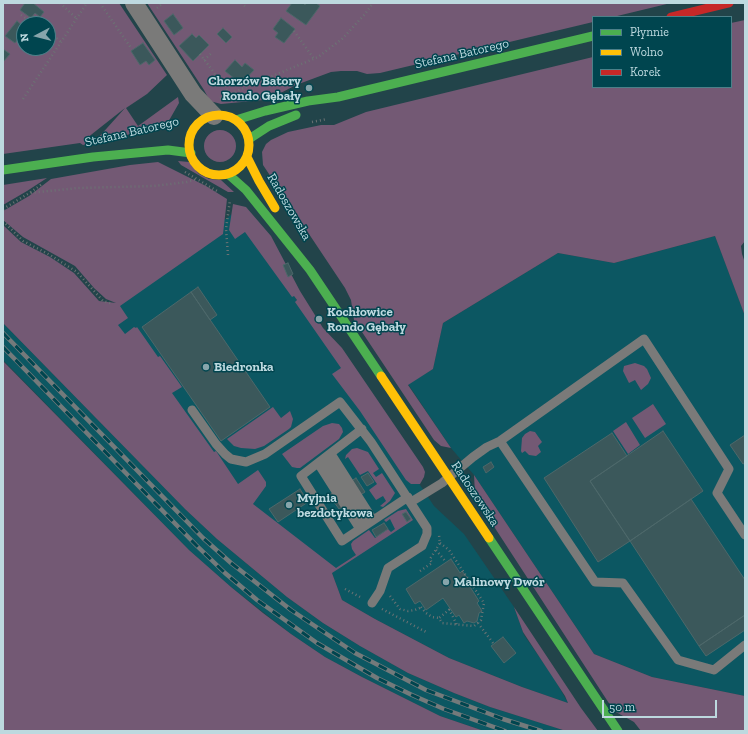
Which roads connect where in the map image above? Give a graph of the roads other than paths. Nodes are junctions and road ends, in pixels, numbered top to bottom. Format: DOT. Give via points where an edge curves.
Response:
graph roads {
  1 [pos="134,3"];
  2 [pos="730,3"];
  3 [pos="675,16"];
  4 [pos="592,36"];
  5 [pos="338,98"];
  6 [pos="206,117"];
  7 [pos="236,120"];
  8 [pos="179,134"];
  9 [pos="249,139"];
  10 [pos="136,144"];
  11 [pos="190,153"];
  12 [pos="247,157"];
  13 [pos="78,158"];
  14 [pos="3,170"];
  15 [pos="228,174"];
  16 [pos="310,270"];
  17 [pos="192,410"];
  18 [pos="362,429"];
  19 [pos="500,441"];
  20 [pos="324,459"];
  21 [pos="448,477"];
  22 [pos="409,500"];
  23 [pos="366,524"];
  24 [pos="745,535"];
  25 [pos="372,603"];
  26 [pos="745,645"];
  27 [pos="618,731"];
  1 -- 6 [label="street"];
  2 -- 3 [label="street"];
  4 -- 5 [label="street, Stefana Batorego"];
  5 -- 7 [label="street, Stefana Batorego" via="308,101"];
  5 -- 9 [label="street, Stefana Batorego" via="269,126"];
  6 -- 7 [label="street" via="229,117"];
  6 -- 8 [label="street, Stefana Batorego"];
  6 -- 11 [label="street" via="189,145"];
  7 -- 9 [label="street"];
  9 -- 12 [label="street"];
  10 -- 13 [label="street, Stefana Batorego"];
  11 -- 13 [label="street, Stefana Batorego" via="168,150"];
  11 -- 15 [label="street" via="194,162 205,171 215,175"];
  12 -- 15 [label="street" via="244,164"];
  12 -- 16 [label="street, Radoszowska"];
  13 -- 14 [label="street, Stefana Batorego"];
  15 -- 16 [label="street, Radoszowska" via="246,190"];
  16 -- 21 [label="street, Radoszowska"];
  17 -- 18 [label="lane" via="225,454 231,459 246,462 265,454 340,402"];
  18 -- 20 [label="lane"];
  18 -- 22 [label="lane"];
  19 -- 21 [label="lane" via="487,447"];
  19 -- 24 [label="lane" via="644,339 728,469 717,493"];
  19 -- 26 [label="lane" via="595,582 623,583 678,660 714,670"];
  20 -- 23 [label="lane"];
  20 -- 23 [label="lane"];
  20 -- 23 [label="lane" via="301,476 342,541"];
  21 -- 22 [label="lane" via="442,483"];
  21 -- 27 [label="street, Radoszowska"];
  22 -- 23 [label="lane"];
  22 -- 25 [label="lane" via="427,528 425,540 422,546 388,568"];
}
